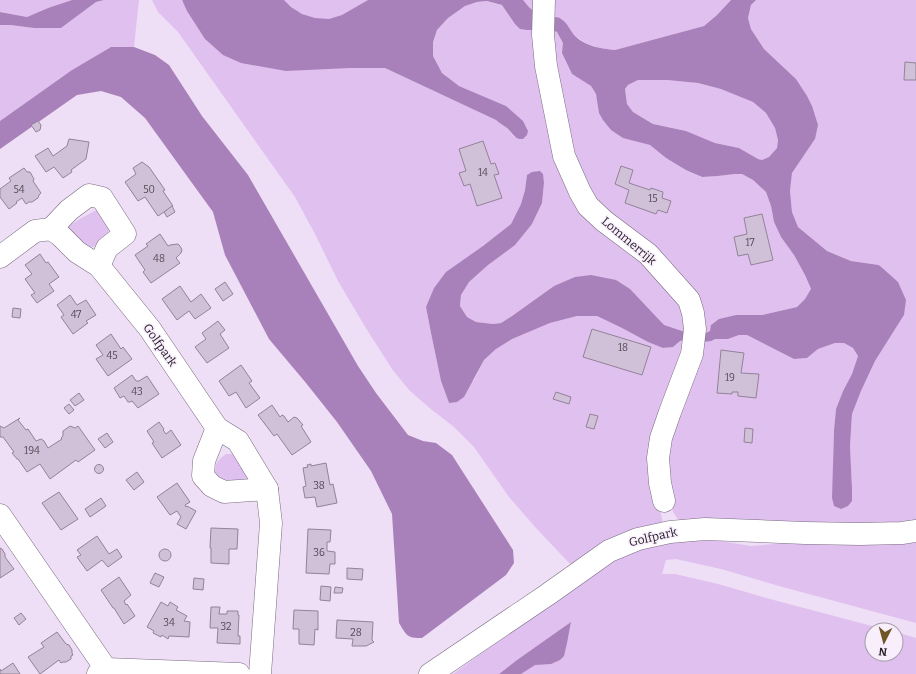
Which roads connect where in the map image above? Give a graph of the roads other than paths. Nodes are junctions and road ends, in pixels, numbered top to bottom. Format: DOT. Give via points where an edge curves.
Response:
graph roads {
  1 [pos="544,5"];
  2 [pos="51,229"];
  3 [pos="0,257"];
  4 [pos="99,266"];
  5 [pos="217,428"];
  6 [pos="267,489"];
  7 [pos="664,501"];
  8 [pos="0,515"];
  9 [pos="916,531"];
  10 [pos="102,671"];
  11 [pos="239,674"];
  12 [pos="260,674"];
  13 [pos="430,674"];
  1 -- 7 [label="street, Lommerrijk" via="546,66 564,156 580,192 588,206 604,221 648,254 689,300 693,313 692,354 661,438 658,458"];
  2 -- 3 [label="street" via="35,231"];
  2 -- 4 [label="street, Golfpark" via="77,252"];
  2 -- 4 [label="street" via="69,210 89,195 102,198 125,234 107,248"];
  4 -- 5 [label="street, Golfpark" via="150,329"];
  5 -- 6 [label="street, Golfpark" via="238,441"];
  5 -- 6 [label="street" via="204,461 203,476 212,486 224,492"];
  6 -- 12 [label="street, Golfpark" via="271,523"];
  8 -- 10 [label="street"];
  9 -- 13 [label="street, Golfpark" via="860,534 705,529 670,532 638,539 609,550"];
  10 -- 11 [label="street"];
}
